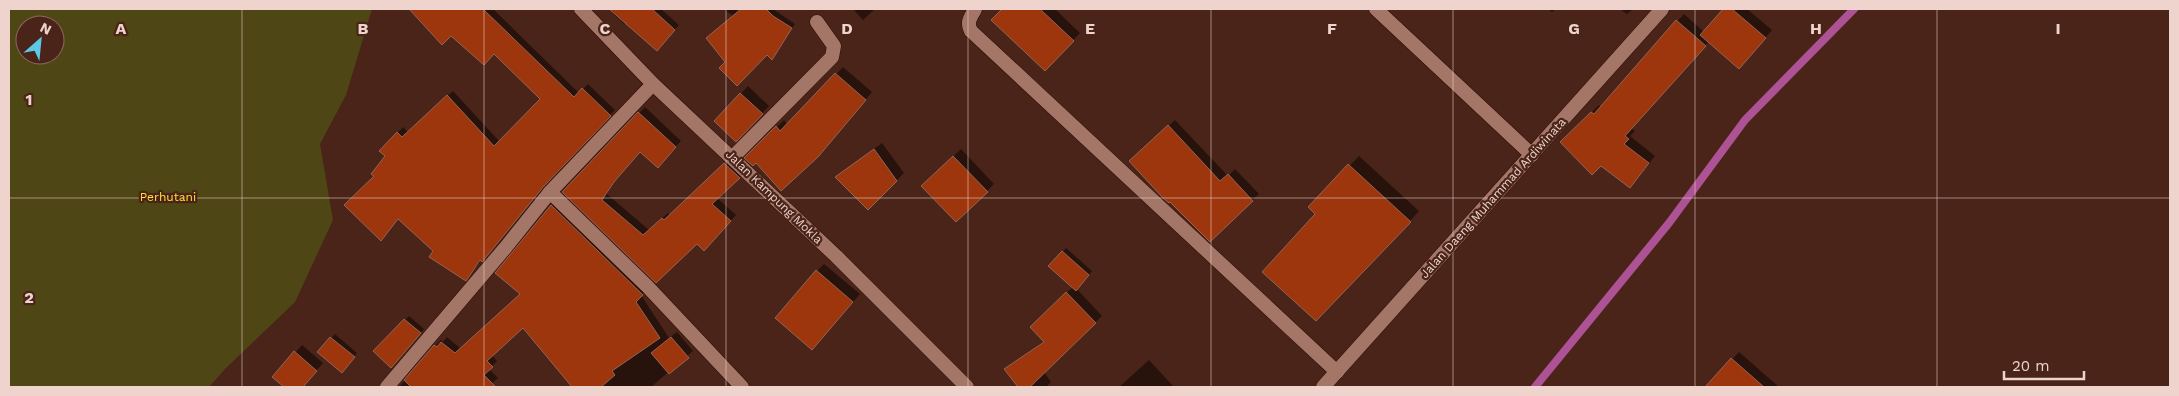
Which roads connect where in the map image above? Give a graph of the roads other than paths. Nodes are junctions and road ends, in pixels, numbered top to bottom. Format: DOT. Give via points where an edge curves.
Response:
graph roads {
  1 [pos="581,9"];
  2 [pos="975,9"];
  3 [pos="1376,9"];
  4 [pos="1662,9"];
  5 [pos="817,22"];
  6 [pos="653,84"];
  7 [pos="1532,156"];
  8 [pos="733,157"];
  9 [pos="550,192"];
  10 [pos="1337,372"];
  11 [pos="387,387"];
  12 [pos="742,387"];
  13 [pos="967,387"];
  14 [pos="1323,387"];
  1 -- 6 [label="street, Jalan Kampung Mokla"];
  2 -- 10 [label="street" via="969,20 970,31"];
  3 -- 7 [label="street"];
  4 -- 7 [label="street, Jalan Daeng Muhammad Ardiwinata"];
  5 -- 8 [label="street" via="834,46 832,57"];
  6 -- 8 [label="street, Jalan Kampung Mokla"];
  6 -- 9 [label="street"];
  7 -- 10 [label="street, Jalan Daeng Muhammad Ardiwinata"];
  8 -- 13 [label="street, Jalan Kampung Mokla"];
  9 -- 11 [label="street"];
  9 -- 12 [label="street" via="647,286"];
  10 -- 14 [label="street, Jalan Daeng Muhammad Ardiwinata"];
}
